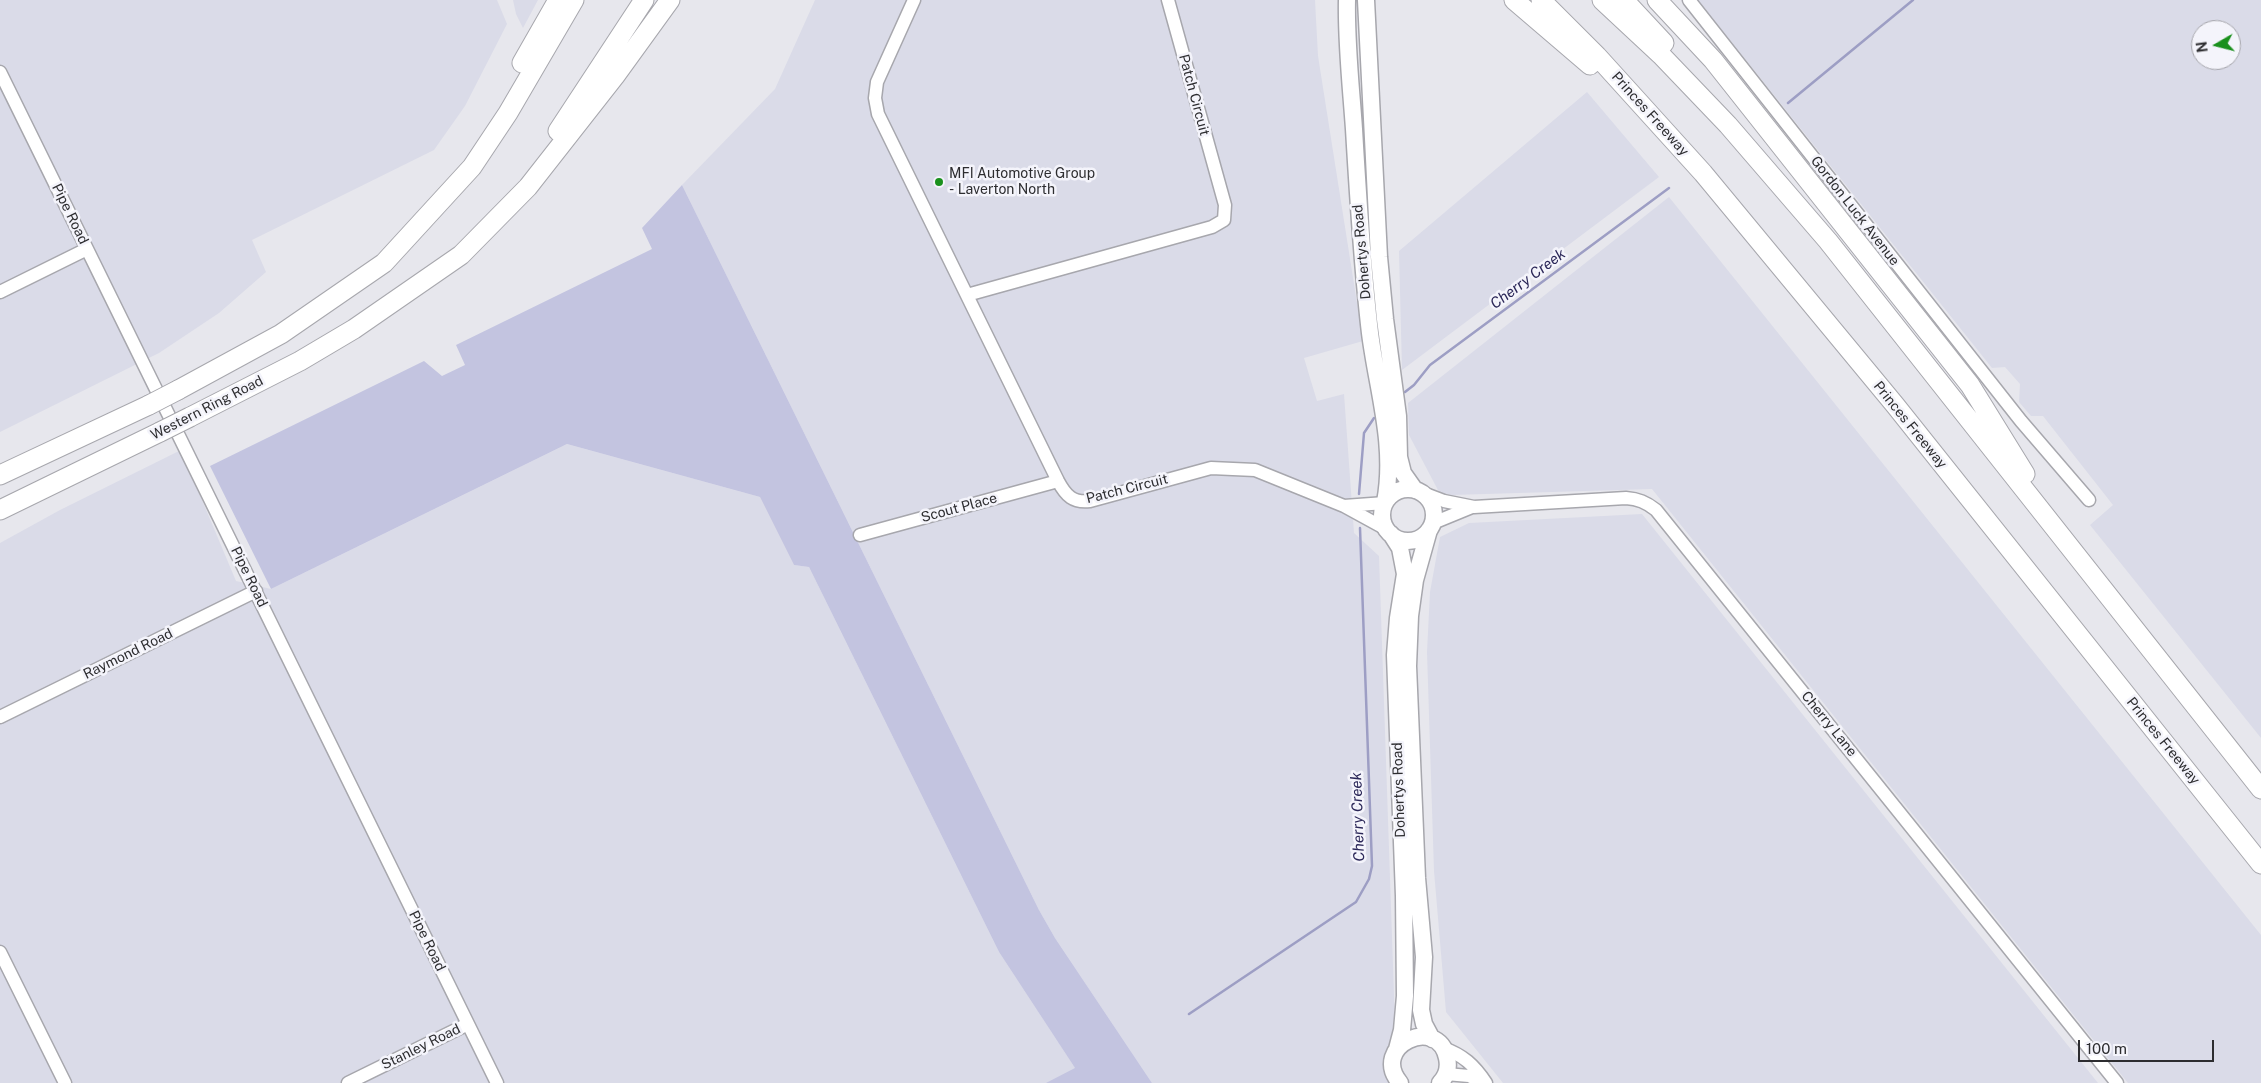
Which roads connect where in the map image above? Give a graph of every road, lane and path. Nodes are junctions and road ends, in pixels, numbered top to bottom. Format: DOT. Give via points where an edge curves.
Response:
graph roads {
  1 [pos="558,0"];
  2 [pos="574,0"];
  3 [pos="644,0"];
  4 [pos="670,0"];
  5 [pos="914,0"];
  6 [pos="1168,0"];
  7 [pos="1347,0"];
  8 [pos="1366,0"];
  9 [pos="1514,0"];
  10 [pos="1541,0"];
  11 [pos="1602,0"];
  12 [pos="1624,0"];
  13 [pos="1657,0"];
  14 [pos="1688,0"];
  15 [pos="0,72"];
  16 [pos="1703,173"];
  17 [pos="1828,241"];
  18 [pos="86,249"];
  19 [pos="384,263"];
  20 [pos="0,292"];
  21 [pos="407,292"];
  22 [pos="967,295"];
  23 [pos="0,475"];
  24 [pos="1058,481"];
  25 [pos="1419,491"];
  26 [pos="2089,500"];
  27 [pos="1385,503"];
  28 [pos="1344,506"];
  29 [pos="1474,507"];
  30 [pos="0,510"];
  31 [pos="1431,527"];
  32 [pos="1389,531"];
  33 [pos="860,535"];
  34 [pos="2069,547"];
  35 [pos="256,591"];
  36 [pos="0,717"];
  37 [pos="2261,789"];
  38 [pos="2261,864"];
  39 [pos="0,952"];
  40 [pos="468,1024"];
  41 [pos="1437,1043"];
  42 [pos="1397,1049"];
  43 [pos="1443,1080"];
  44 [pos="65,1083"];
  45 [pos="348,1083"];
  46 [pos="497,1083"];
  47 [pos="1400,1083"];
  48 [pos="1484,1083"];
  49 [pos="2117,1083"];
  1 -- 19 [label="highway" via="465,160"];
  2 -- 19 [label="highway" via="508,113 472,167"];
  3 -- 21 [label="highway" via="552,140 521,179 457,249"];
  4 -- 21 [label="highway" via="528,186 461,255"];
  5 -- 22 [label="street, Patch Circuit" via="877,82 876,106"];
  6 -- 22 [label="street, Patch Circuit" via="1224,205 1224,220 1212,228"];
  7 -- 27 [label="main road, Dohertys Road" via="1364,282 1388,442"];
  8 -- 25 [label="main road, Dohertys Road" via="1379,257 1398,416 1399,457 1403,473"];
  9 -- 16 [label="highway" via="1633,103"];
  10 -- 16 [label="highway, Princes Freeway" via="1597,56"];
  11 -- 17 [label="highway" via="1661,55 1728,125"];
  12 -- 17 [label="highway" via="1716,100"];
  13 -- 34 [label="highway" via="1713,60 1970,385"];
  14 -- 26 [label="street, Gordon Luck Avenue" via="2021,421"];
  15 -- 18 [label="street, Pipe Road"];
  16 -- 38 [label="highway, Princes Freeway" via="1895,406"];
  17 -- 34 [label="highway"];
  18 -- 20 [label="street"];
  18 -- 35 [label="street, Pipe Road"];
  19 -- 23 [label="highway, Western Ring Road, bridge" via="281,334 149,405"];
  21 -- 30 [label="highway, Western Ring Road, bridge" via="300,361"];
  22 -- 24 [label="street, Patch Circuit"];
  24 -- 28 [label="street, Patch Circuit" via="1068,496 1082,502 1211,468 1255,470"];
  24 -- 33 [label="street, Scout Place"];
  25 -- 27 [label="main road" via="1402,489"];
  25 -- 29 [label="street, Cherry Lane" via="1444,501"];
  25 -- 31 [label="main road" via="1433,506"];
  27 -- 28 [label="street, Patch Circuit"];
  27 -- 32 [label="main road" via="1382,514"];
  28 -- 32 [label="street, Patch Circuit"];
  29 -- 31 [label="street, Cherry Lane"];
  29 -- 49 [label="street, Cherry Lane" via="1626,498 1648,503 1656,510"];
  31 -- 32 [label="main road" via="1415,540 1398,539"];
  31 -- 41 [label="main road, Dohertys Road" via="1415,580 1408,648 1417,878 1424,957 1421,1010 1424,1024"];
  32 -- 42 [label="main road, Dohertys Road" via="1400,548 1405,574 1395,655 1405,987 1402,1030"];
  34 -- 37 [label="highway"];
  35 -- 36 [label="street, Raymond Road"];
  35 -- 40 [label="street, Pipe Road"];
  39 -- 44 [label="street"];
  40 -- 45 [label="street, Stanley Road"];
  40 -- 46 [label="street, Pipe Road"];
  41 -- 42 [label="main road" via="1416,1036"];
  41 -- 43 [label="main road, Dohertys Road" via="1447,1056"];
  41 -- 48 [label="street" via="1467,1060"];
  42 -- 47 [label="main road, Dohertys Road" via="1392,1064"];
  43 -- 48 [label="street" via="1469,1076"];
}
